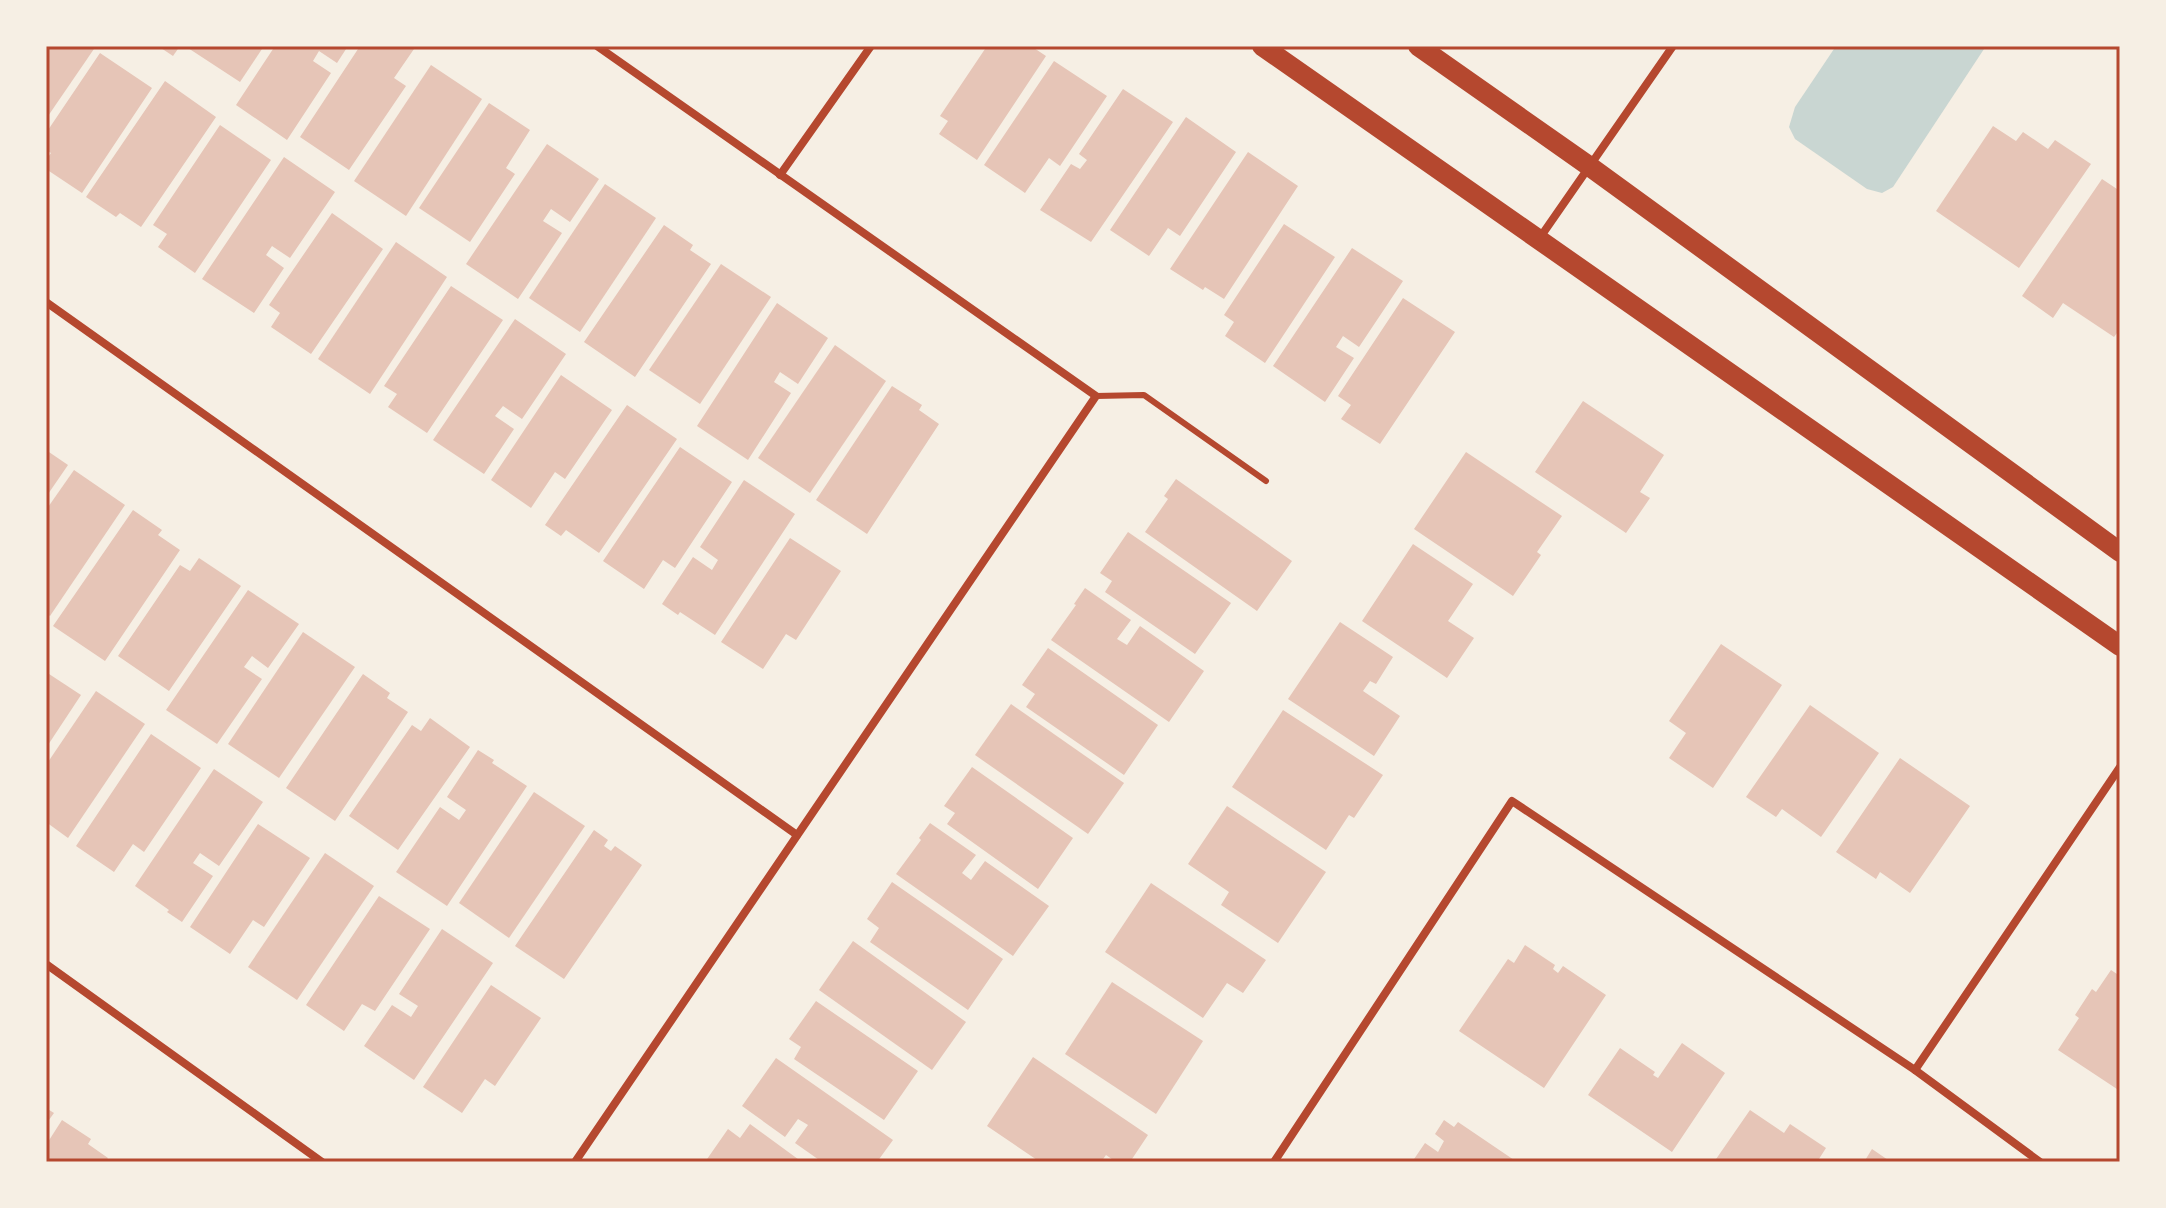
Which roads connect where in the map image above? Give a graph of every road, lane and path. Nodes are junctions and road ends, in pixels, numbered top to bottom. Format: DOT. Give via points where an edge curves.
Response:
graph roads {
  1 [pos="597,46"];
  2 [pos="871,46"];
  3 [pos="1262,46"];
  4 [pos="1418,46"];
  5 [pos="1673,46"];
  6 [pos="1589,166"];
  7 [pos="780,175"];
  8 [pos="1538,240"];
  9 [pos="46,302"];
  10 [pos="1096,396"];
  11 [pos="1266,481"];
  12 [pos="2120,552"];
  13 [pos="2120,646"];
  14 [pos="2120,767"];
  15 [pos="797,835"];
  16 [pos="46,964"];
  17 [pos="1915,1070"];
  18 [pos="322,1162"];
  19 [pos="575,1162"];
  20 [pos="1274,1162"];
  21 [pos="2040,1162"];
  1 -- 7 [label="street"];
  2 -- 7 [label="street"];
  3 -- 8 [label="main road"];
  4 -- 6 [label="main road"];
  5 -- 6 [label="street"];
  6 -- 8 [label="street"];
  6 -- 12 [label="main road"];
  7 -- 10 [label="street"];
  8 -- 13 [label="main road"];
  9 -- 15 [label="street"];
  10 -- 11 [label="lane" via="1144,395"];
  10 -- 15 [label="street"];
  14 -- 17 [label="street"];
  15 -- 19 [label="street"];
  16 -- 18 [label="street"];
  17 -- 20 [label="street" via="1512,801"];
  17 -- 21 [label="street"];
}
